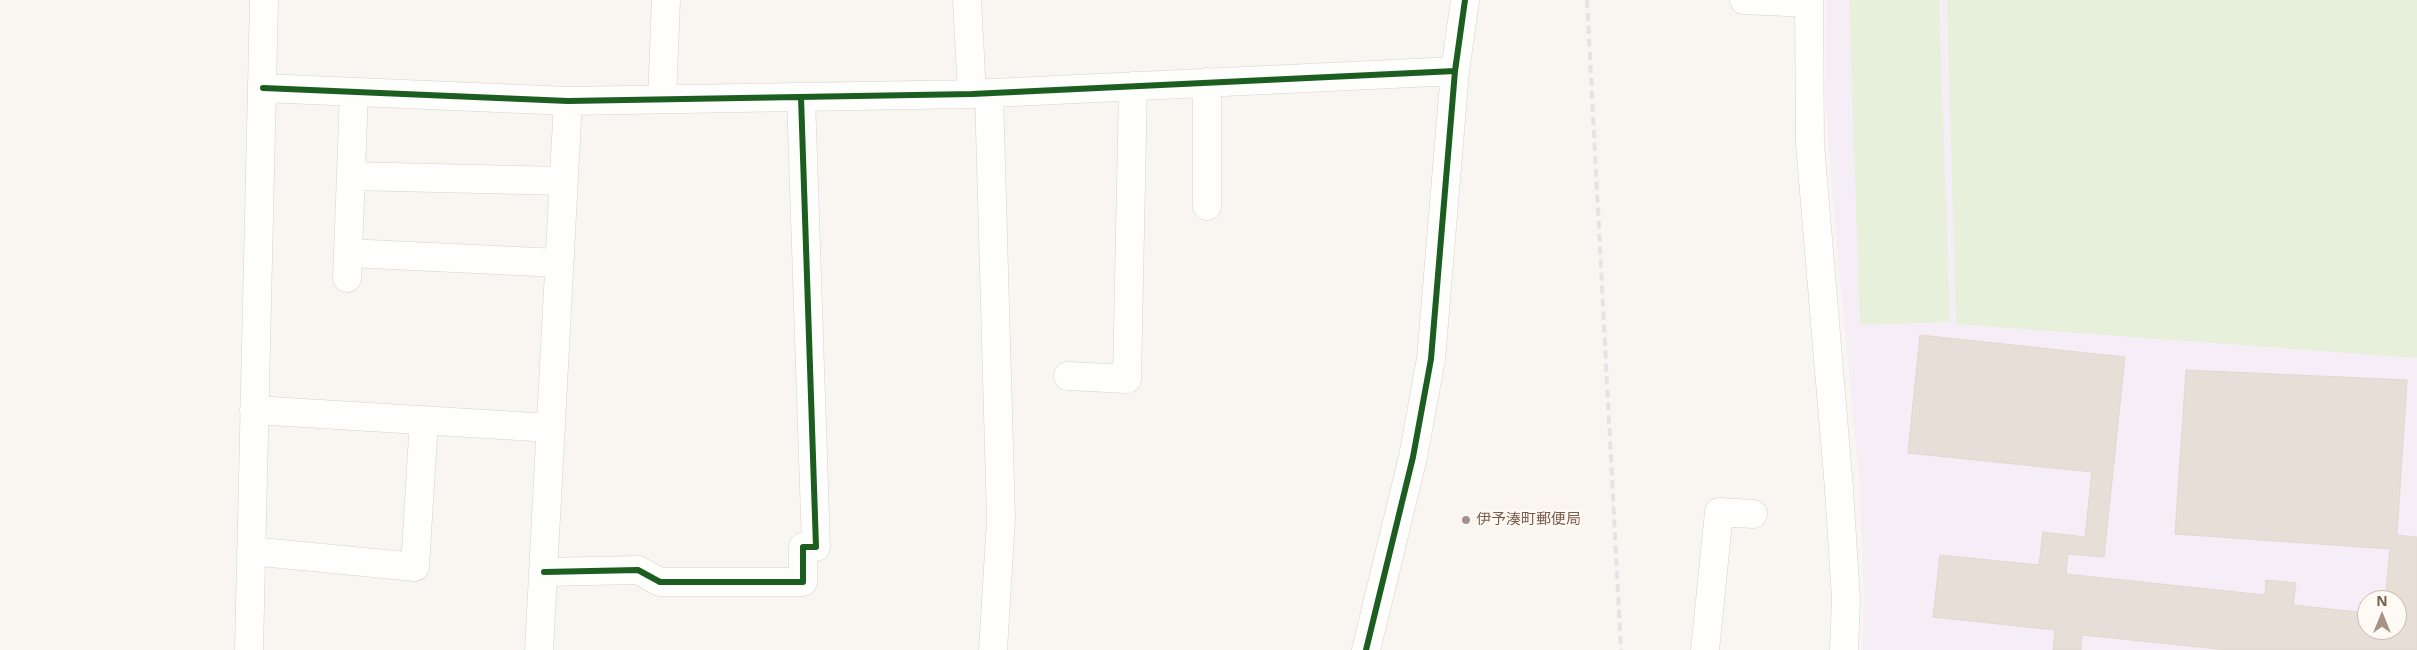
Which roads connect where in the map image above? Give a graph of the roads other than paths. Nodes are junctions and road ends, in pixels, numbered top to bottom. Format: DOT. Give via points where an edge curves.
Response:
graph roads {
  1 [pos="264,0"];
  2 [pos="666,0"];
  3 [pos="967,0"];
  4 [pos="1464,0"];
  5 [pos="1744,0"];
  6 [pos="1809,2"];
  7 [pos="1455,71"];
  8 [pos="1207,82"];
  9 [pos="1133,86"];
  10 [pos="263,88"];
  11 [pos="354,92"];
  12 [pos="981,93"];
  13 [pos="801,97"];
  14 [pos="662,99"];
  15 [pos="568,101"];
  16 [pos="352,176"];
  17 [pos="563,181"];
  18 [pos="1207,206"];
  19 [pos="559,263"];
  20 [pos="1068,376"];
  21 [pos="254,410"];
  22 [pos="424,420"];
  23 [pos="551,428"];
  24 [pos="1752,514"];
  25 [pos="251,551"];
  26 [pos="544,572"];
  27 [pos="249,650"];
  28 [pos="539,650"];
  29 [pos="993,650"];
  30 [pos="1366,650"];
  31 [pos="1705,650"];
  32 [pos="1844,650"];
  1 -- 10 [label="street"];
  2 -- 14 [label="street"];
  3 -- 12 [label="street"];
  4 -- 7 [label="street"];
  5 -- 6 [label="street"];
  6 -- 32 [label="street" via="1810,144 1840,489 1846,599"];
  7 -- 8 [label="street"];
  7 -- 30 [label="street" via="1430,359 1413,457"];
  8 -- 9 [label="street"];
  8 -- 18 [label="street"];
  9 -- 12 [label="street"];
  9 -- 20 [label="street" via="1127,379"];
  10 -- 11 [label="street"];
  10 -- 21 [label="street"];
  11 -- 15 [label="street"];
  11 -- 16 [label="street"];
  12 -- 13 [label="street"];
  12 -- 29 [label="street" via="1001,520"];
  13 -- 14 [label="street"];
  13 -- 26 [label="street" via="816,547 803,547 803,582 660,582 638,570"];
  14 -- 15 [label="street"];
  15 -- 17 [label="street"];
  16 -- 17 [label="street"];
  16 -- 19 [label="street" via="348,266"];
  17 -- 19 [label="street"];
  19 -- 23 [label="street"];
  21 -- 22 [label="street"];
  21 -- 25 [label="street"];
  22 -- 23 [label="street"];
  22 -- 25 [label="street" via="415,567"];
  23 -- 26 [label="street"];
  24 -- 31 [label="street" via="1720,512"];
  25 -- 27 [label="street"];
  26 -- 28 [label="street"];
}
